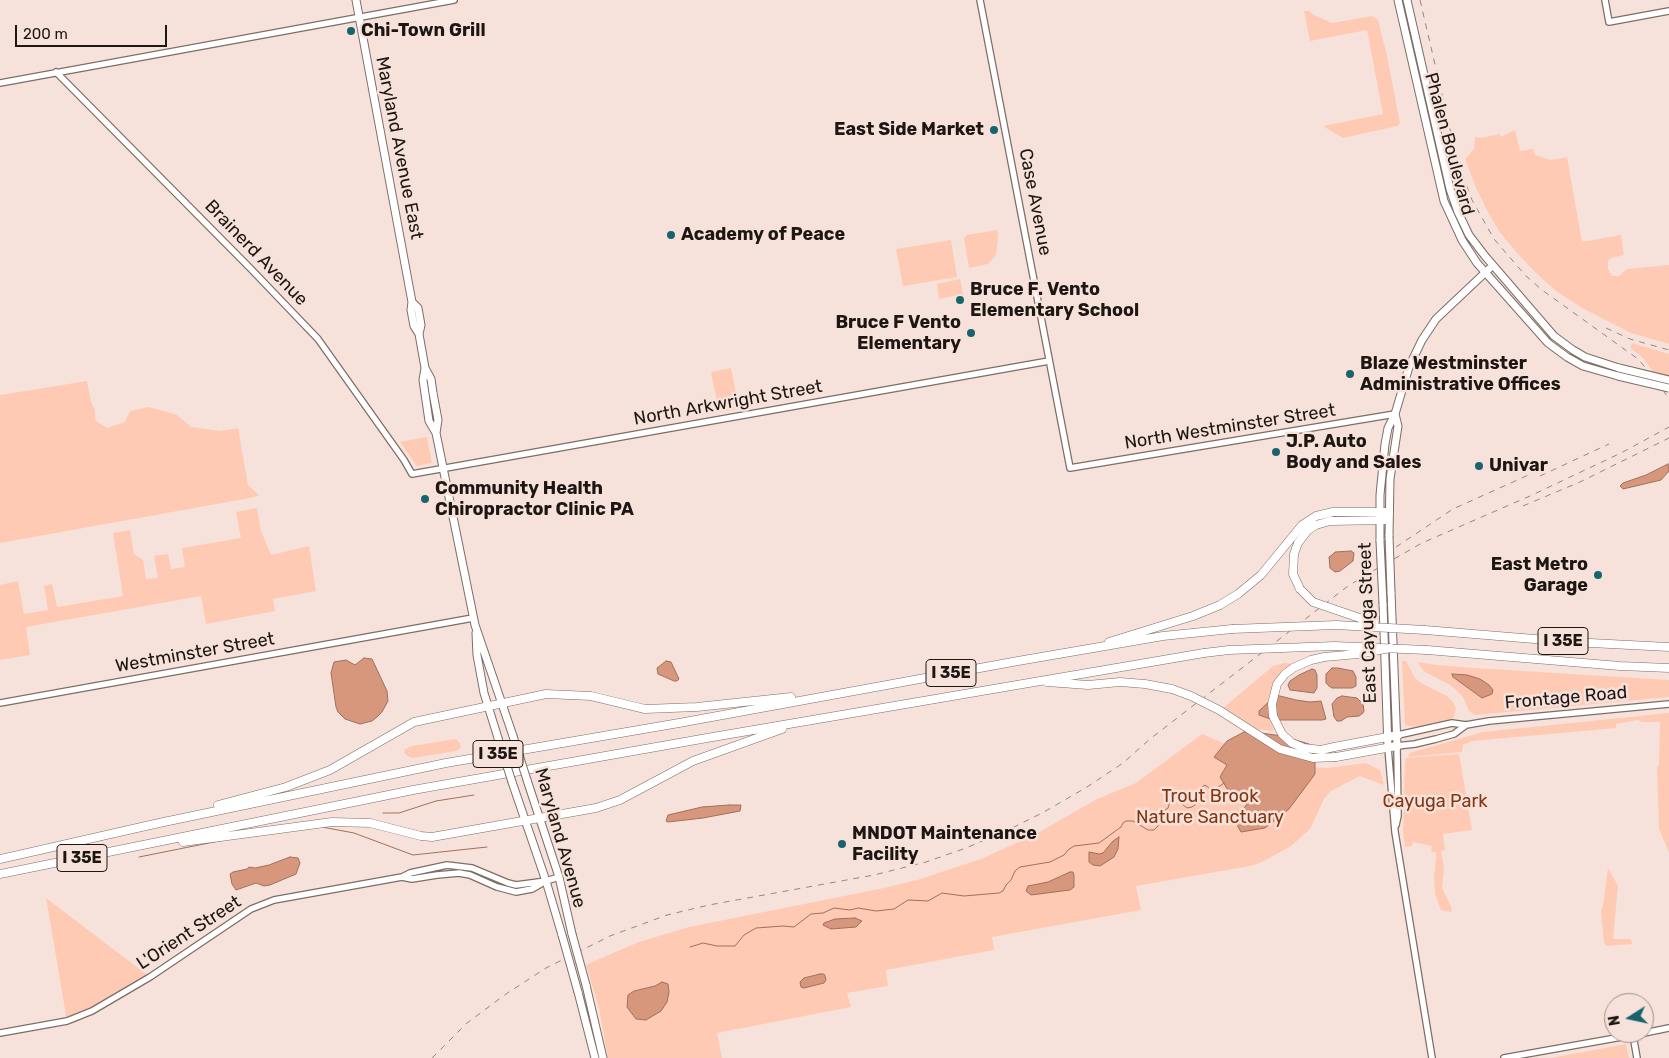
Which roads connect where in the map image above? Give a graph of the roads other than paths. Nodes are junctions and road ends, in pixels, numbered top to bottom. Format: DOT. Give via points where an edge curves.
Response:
graph roads {
  1 [pos="356,0"];
  2 [pos="454,0"];
  3 [pos="980,0"];
  4 [pos="1398,0"];
  5 [pos="1407,0"];
  6 [pos="1605,0"];
  7 [pos="1669,11"];
  8 [pos="359,17"];
  9 [pos="56,72"];
  10 [pos="0,83"];
  11 [pos="1493,266"];
  12 [pos="1486,272"];
  13 [pos="1049,361"];
  14 [pos="1619,372"];
  15 [pos="1669,380"];
  16 [pos="1669,388"];
  17 [pos="1395,414"];
  18 [pos="443,468"];
  19 [pos="1070,468"];
  20 [pos="412,474"];
  21 [pos="1379,512"];
  22 [pos="1389,512"];
  23 [pos="1379,520"];
  24 [pos="1388,520"];
  25 [pos="473,618"];
  26 [pos="476,628"];
  27 [pos="1387,628"];
  28 [pos="1391,648"];
  29 [pos="1667,648"];
  30 [pos="1074,652"];
  31 [pos="1667,668"];
  32 [pos="1035,682"];
  33 [pos="838,693"];
  34 [pos="0,702"];
  35 [pos="503,704"];
  36 [pos="1668,704"];
  37 [pos="488,707"];
  38 [pos="808,721"];
  39 [pos="1466,725"];
  40 [pos="1398,736"];
  41 [pos="1387,737"];
  42 [pos="1397,746"];
  43 [pos="1388,748"];
  44 [pos="540,818"];
  45 [pos="524,821"];
  46 [pos="159,823"];
  47 [pos="1395,832"];
  48 [pos="163,842"];
  49 [pos="0,859"];
  50 [pos="0,874"];
  51 [pos="402,877"];
  52 [pos="559,877"];
  53 [pos="546,881"];
  54 [pos="1667,1030"];
  55 [pos="1654,1032"];
  56 [pos="0,1033"];
  57 [pos="1604,1040"];
  58 [pos="1634,1043"];
  59 [pos="594,1058"];
  60 [pos="603,1058"];
  61 [pos="1432,1058"];
  62 [pos="1504,1058"];
  63 [pos="1637,1058"];
  1 -- 8 [label="main road, Maryland Avenue East"];
  2 -- 8 [label="street"];
  3 -- 13 [label="street, Case Avenue"];
  4 -- 12 [label="main road, Phalen Boulevard" via="1444,201 1462,240"];
  5 -- 11 [label="main road, Phalen Boulevard" via="1453,199 1470,235"];
  6 -- 7 [label="street" via="1609,22"];
  8 -- 9 [label="street"];
  8 -- 18 [label="main road, Maryland Avenue East" via="412,302 418,310 425,368 431,379"];
  9 -- 10 [label="street"];
  9 -- 20 [label="street, Brainerd Avenue" via="318,339"];
  11 -- 12 [label="main road, East Cayuga Street"];
  11 -- 14 [label="main road, Phalen Boulevard" via="1562,342"];
  12 -- 14 [label="main road, Phalen Boulevard" via="1538,334 1556,349 1583,366"];
  12 -- 17 [label="main road, East Cayuga Street" via="1436,319 1422,340 1409,367"];
  13 -- 18 [label="street, North Arkwright Street"];
  13 -- 19 [label="street, Case Avenue"];
  14 -- 15 [label="main road, Phalen Boulevard, bridge"];
  14 -- 16 [label="main road, Phalen Boulevard, bridge"];
  17 -- 19 [label="street, North Westminster Street"];
  17 -- 21 [label="main road, East Cayuga Street" via="1388,428 1382,463"];
  17 -- 22 [label="main road, East Cayuga Street" via="1398,426"];
  18 -- 20 [label="street, North Arkwright Street"];
  18 -- 25 [label="main road, Maryland Avenue East"];
  21 -- 22 [label="highway"];
  21 -- 23 [label="main road, East Cayuga Street"];
  21 -- 30 [label="highway" via="1332,512 1316,516 1302,525 1261,575 1220,605 1194,616"];
  22 -- 24 [label="main road, East Cayuga Street"];
  23 -- 24 [label="highway"];
  23 -- 27 [label="highway, bridge" via="1330,521 1308,530 1294,554 1293,574 1300,589 1313,602"];
  23 -- 41 [label="main road, East Cayuga Street, bridge"];
  24 -- 40 [label="main road, East Cayuga Street, bridge"];
  25 -- 26 [label="main road, Maryland Avenue East"];
  25 -- 34 [label="street, Westminster Street"];
  26 -- 35 [label="main road, Maryland Avenue"];
  26 -- 37 [label="main road, Maryland Avenue" via="477,655"];
  27 -- 29 [label="highway, I 35E, bridge"];
  27 -- 30 [label="highway, I 35E, bridge" via="1336,625 1232,629 1163,636"];
  28 -- 31 [label="highway, I 35E, bridge"];
  28 -- 32 [label="highway, I 35E, bridge" via="1311,646 1229,650"];
  28 -- 41 [label="highway, bridge" via="1324,657 1293,668 1277,684 1272,704 1273,716 1282,734 1304,748 1321,750"];
  30 -- 33 [label="highway, I 35E"];
  32 -- 38 [label="highway, I 35E"];
  32 -- 43 [label="highway, bridge" via="1128,683 1172,689 1219,710 1280,749 1313,758"];
  33 -- 35 [label="highway" via="645,709 591,696 560,694"];
  33 -- 46 [label="highway, I 35E" via="446,763"];
  35 -- 37 [label="highway"];
  35 -- 44 [label="main road, Maryland Avenue, bridge"];
  36 -- 39 [label="street, Frontage Road"];
  37 -- 45 [label="main road, Maryland Avenue, bridge"];
  37 -- 46 [label="highway" via="414,722 346,762 310,778"];
  38 -- 44 [label="highway" via="693,761 609,805"];
  38 -- 48 [label="highway, I 35E" via="404,792"];
  39 -- 40 [label="street, Frontage Road" via="1452,723"];
  39 -- 42 [label="street, Frontage Road" via="1454,734"];
  40 -- 41 [label="highway"];
  40 -- 42 [label="main road, East Cayuga Street"];
  41 -- 43 [label="main road, East Cayuga Street"];
  42 -- 43 [label="highway"];
  42 -- 47 [label="street, East Cayuga Street" via="1398,816"];
  43 -- 47 [label="street, East Cayuga Street"];
  44 -- 45 [label="highway"];
  44 -- 52 [label="main road, Maryland Avenue"];
  45 -- 48 [label="highway" via="432,837 370,823 332,822 188,842"];
  45 -- 53 [label="main road, Maryland Avenue"];
  46 -- 49 [label="highway, I 35E"];
  47 -- 61 [label="street, East Cayuga Street"];
  48 -- 50 [label="highway, I 35E"];
  51 -- 53 [label="street, L'Orient Street" via="447,865 486,873 516,885"];
  51 -- 53 [label="street, L'Orient Street" via="412,879 459,873 516,892 532,890"];
  51 -- 56 [label="street, L'Orient Street" via="274,900 258,906 92,1011 67,1021"];
  52 -- 53 [label="street, L'Orient Street"];
  52 -- 60 [label="main road, Maryland Avenue, bridge"];
  53 -- 59 [label="main road, Maryland Avenue, bridge"];
  54 -- 55 [label="street"];
  57 -- 62 [label="street"];
  58 -- 63 [label="street"];
}
